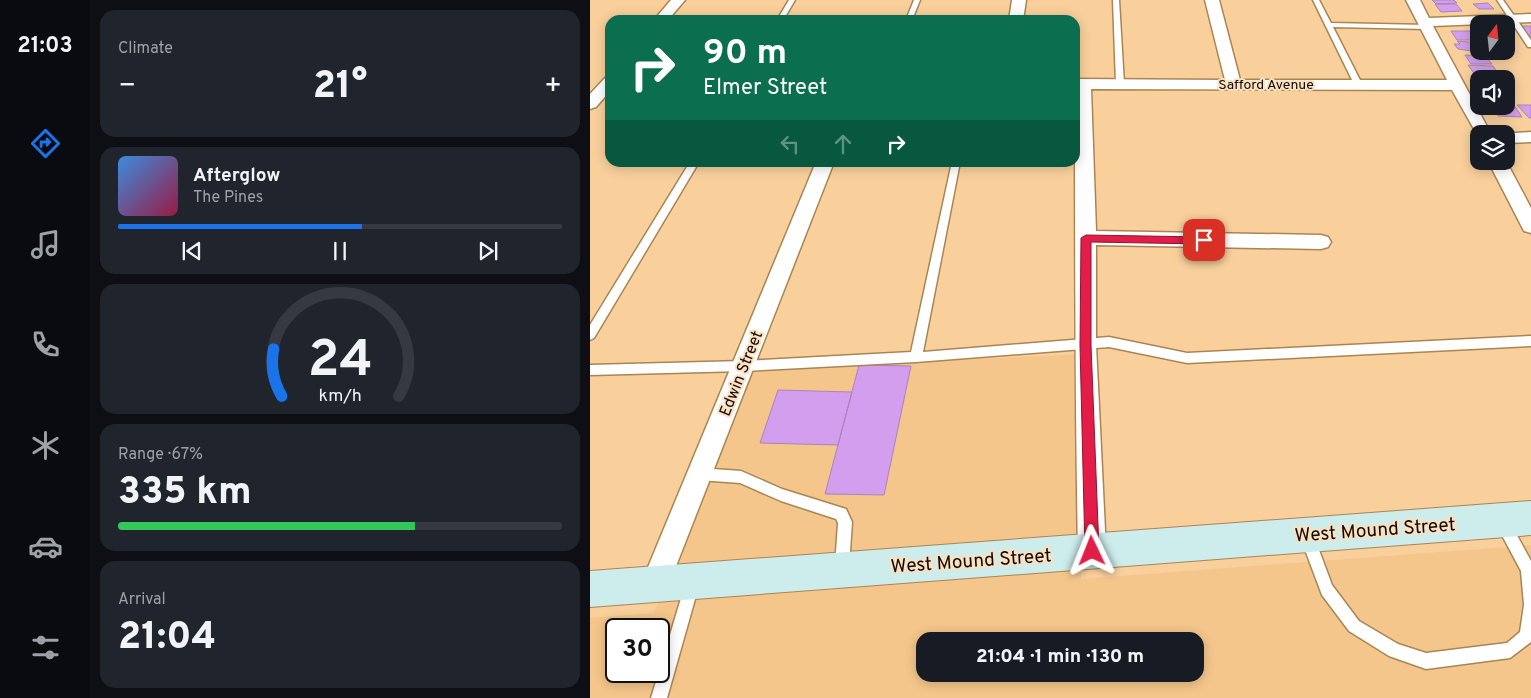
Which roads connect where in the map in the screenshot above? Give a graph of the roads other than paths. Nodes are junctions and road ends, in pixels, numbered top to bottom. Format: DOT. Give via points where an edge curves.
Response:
graph roads {
  1 [pos="678,0"];
  2 [pos="792,0"];
  3 [pos="917,0"];
  4 [pos="1019,0"];
  5 [pos="1116,0"];
  6 [pos="1212,0"];
  7 [pos="1316,0"];
  8 [pos="1413,0"];
  9 [pos="1500,0"];
  10 [pos="665,15"];
  11 [pos="783,15"];
  12 [pos="911,15"];
  13 [pos="1017,15"];
  14 [pos="1511,15"];
  15 [pos="1515,18"];
  16 [pos="1531,18"];
  17 [pos="1470,21"];
  18 [pos="1515,21"];
  19 [pos="1328,24"];
  20 [pos="1426,25"];
  21 [pos="1531,45"];
  22 [pos="590,77"];
  23 [pos="605,78"];
  24 [pos="1233,83"];
  25 [pos="1080,84"];
  26 [pos="1120,84"];
  27 [pos="1358,84"];
  28 [pos="605,85"];
  29 [pos="1457,85"];
  30 [pos="590,104"];
  31 [pos="1080,106"];
  32 [pos="1478,125"];
  33 [pos="1531,137"];
  34 [pos="1515,138"];
  35 [pos="692,167"];
  36 [pos="824,167"];
  37 [pos="955,167"];
  38 [pos="1502,170"];
  39 [pos="1531,226"];
  40 [pos="1086,238"];
  41 [pos="1321,242"];
  42 [pos="590,335"];
  43 [pos="1531,341"];
  44 [pos="1085,345"];
  45 [pos="916,357"];
  46 [pos="743,366"];
  47 [pos="590,370"];
  48 [pos="699,474"];
  49 [pos="1516,519"];
  50 [pos="1307,535"];
  51 [pos="1092,551"];
  52 [pos="842,570"];
  53 [pos="693,581"];
  54 [pos="655,584"];
  55 [pos="590,589"];
  56 [pos="1531,605"];
  57 [pos="659,698"];
  1 -- 10 [label="street"];
  2 -- 11 [label="lane"];
  3 -- 12 [label="lane"];
  4 -- 13 [label="street"];
  5 -- 26 [label="lane"];
  6 -- 24 [label="street"];
  7 -- 19 [label="lane"];
  8 -- 20 [label="street"];
  9 -- 14 [label="lane"];
  15 -- 16 [label="street"];
  17 -- 20 [label="street"];
  18 -- 21 [label="lane"];
  19 -- 20 [label="lane"];
  19 -- 27 [label="lane"];
  20 -- 29 [label="street"];
  22 -- 23 [label="street"];
  24 -- 26 [label="street, Safford Avenue"];
  24 -- 27 [label="street, Safford Avenue"];
  25 -- 26 [label="street, Safford Avenue"];
  27 -- 29 [label="street, Safford Avenue"];
  28 -- 30 [label="street"];
  29 -- 32 [label="street"];
  31 -- 40 [label="street"];
  33 -- 34 [label="street"];
  35 -- 42 [label="lane"];
  36 -- 46 [label="street, Edwin Street"];
  37 -- 45 [label="lane"];
  38 -- 39 [label="street"];
  40 -- 41 [label="street"];
  40 -- 44 [label="street"];
  43 -- 44 [label="lane" via="1187,358 1109,342"];
  44 -- 45 [label="lane"];
  44 -- 51 [label="street"];
  45 -- 46 [label="lane"];
  46 -- 47 [label="lane"];
  46 -- 48 [label="street, Edwin Street"];
  48 -- 52 [label="lane" via="741,477 781,496 841,514 845,522"];
  48 -- 54 [label="street, Edwin Street"];
  49 -- 50 [label="street, West Mound Street"];
  49 -- 56 [label="lane" via="1528,570"];
  50 -- 51 [label="street, West Mound Street"];
  50 -- 56 [label="lane" via="1327,590 1354,626 1402,653 1426,661 1510,650 1526,636"];
  51 -- 52 [label="street, West Mound Street"];
  52 -- 53 [label="street, West Mound Street"];
  53 -- 54 [label="street, West Mound Street"];
  53 -- 57 [label="lane"];
  54 -- 55 [label="street, West Mound Street"];
}
